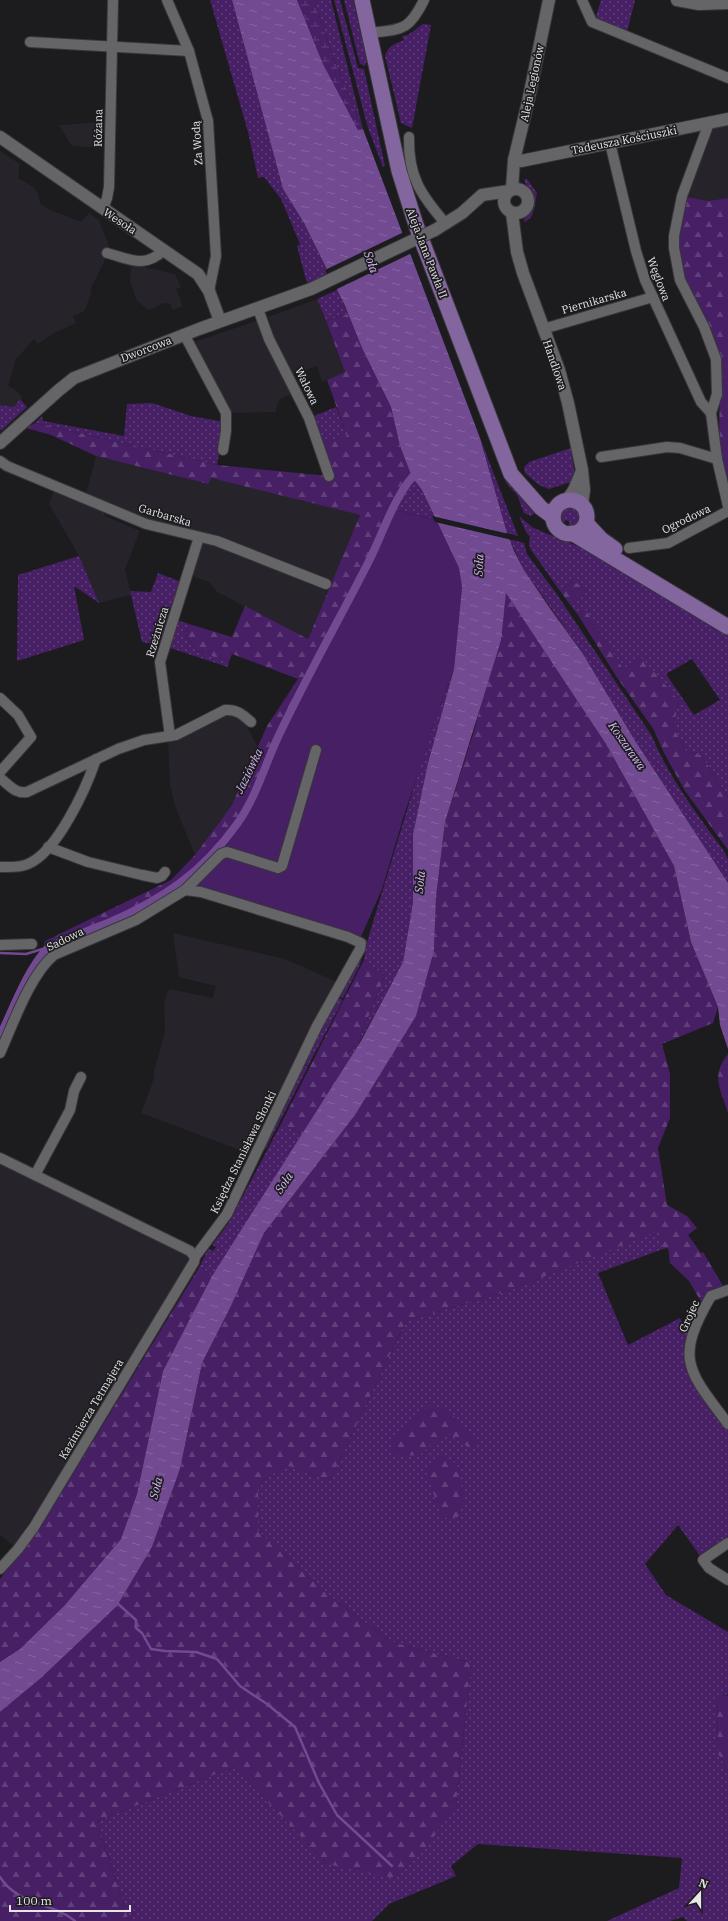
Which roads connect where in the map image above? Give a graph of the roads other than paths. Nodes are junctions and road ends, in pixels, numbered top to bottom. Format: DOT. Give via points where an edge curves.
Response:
graph roads {
  1 [pos="113,0"];
  2 [pos="167,0"];
  3 [pos="362,0"];
  4 [pos="424,0"];
  5 [pos="549,0"];
  6 [pos="556,0"];
  7 [pos="582,0"];
  8 [pos="591,0"];
  9 [pos="677,0"];
  10 [pos="728,3"];
  11 [pos="588,15"];
  12 [pos="545,20"];
  13 [pos="370,33"];
  14 [pos="30,42"];
  15 [pos="112,47"];
  16 [pos="189,51"];
  17 [pos="728,78"];
  18 [pos="728,119"];
  19 [pos="708,123"];
  20 [pos="409,137"];
  21 [pos="0,138"];
  22 [pos="610,143"];
  23 [pos="518,146"];
  24 [pos="521,161"];
  25 [pos="514,190"];
  26 [pos="103,209"];
  27 [pos="466,209"];
  28 [pos="513,210"];
  29 [pos="446,224"];
  30 [pos="164,250"];
  31 [pos="107,253"];
  32 [pos="209,291"];
  33 [pos="653,297"];
  34 [pos="258,309"];
  35 [pos="220,321"];
  36 [pos="543,329"];
  37 [pos="184,334"];
  38 [pos="711,413"];
  39 [pos="0,443"];
  40 [pos="223,450"];
  41 [pos="601,457"];
  42 [pos="716,459"];
  43 [pos="0,461"];
  44 [pos="582,470"];
  45 [pos="329,476"];
  46 [pos="582,505"];
  47 [pos="728,506"];
  48 [pos="560,507"];
  49 [pos="728,511"];
  50 [pos="586,523"];
  51 [pos="572,533"];
  52 [pos="199,537"];
  53 [pos="629,548"];
  54 [pos="326,584"];
  55 [pos="728,618"];
  56 [pos="728,627"];
  57 [pos="0,698"];
  58 [pos="251,722"];
  59 [pos="170,736"];
  60 [pos="316,750"];
  61 [pos="96,759"];
  62 [pos="0,772"];
  63 [pos="0,778"];
  64 [pos="48,847"];
  65 [pos="0,867"];
  66 [pos="166,872"];
  67 [pos="185,890"];
  68 [pos="32,944"];
  69 [pos="0,946"];
  70 [pos="0,1053"];
  71 [pos="81,1077"];
  72 [pos="0,1158"];
  73 [pos="35,1175"];
  74 [pos="196,1257"];
  75 [pos="728,1290"];
  76 [pos="728,1424"];
  77 [pos="728,1543"];
  78 [pos="0,1569"];
  79 [pos="728,1580"];
  1 -- 15 [label="street, Różana"];
  2 -- 16 [label="street, Za Wodą"];
  3 -- 13 [label="main road, Aleja Jana Pawła II"];
  4 -- 13 [label="street" via="408,25 396,30"];
  5 -- 12 [label="street, Aleja Legionów"];
  6 -- 12 [label="street, Aleja Legionów"];
  7 -- 11 [label="street"];
  8 -- 11 [label="street"];
  9 -- 10 [label="street" via="699,4"];
  11 -- 17 [label="street" via="592,22"];
  12 -- 23 [label="street, Aleja Legionów"];
  13 -- 48 [label="main road, Aleja Jana Pawła II" via="406,197 508,466 517,482 541,508"];
  14 -- 15 [label="street"];
  15 -- 16 [label="street"];
  15 -- 26 [label="street, Różana" via="108,198"];
  16 -- 32 [label="street, Za Wodą" via="208,121 216,256"];
  18 -- 19 [label="street, Tadeusza Kościuszki"];
  19 -- 22 [label="street, Tadeusza Kościuszki"];
  19 -- 38 [label="street" via="682,196 674,236 675,260 680,280 704,327 716,359 716,394"];
  20 -- 29 [label="street" via="414,179"];
  21 -- 26 [label="street, Wesoła"];
  22 -- 24 [label="street, Tadeusza Kościuszki"];
  22 -- 33 [label="street, Węglowa" via="636,251"];
  23 -- 24 [label="street, Aleja Legionów"];
  23 -- 25 [label="street, Aleja Legionów" via="514,160"];
  24 -- 25 [label="street, Aleja Legionów"];
  25 -- 27 [label="street" via="482,195"];
  25 -- 28 [label="street" via="504,198"];
  25 -- 28 [label="street" via="524,191 529,198 527,207"];
  26 -- 30 [label="street, Wesoła"];
  27 -- 28 [label="street" via="493,200"];
  27 -- 29 [label="street"];
  28 -- 36 [label="street, Handlowa" via="517,252"];
  29 -- 34 [label="street, Dworcowa, bridge" via="311,290"];
  30 -- 31 [label="street" via="156,258 143,262"];
  30 -- 32 [label="street, Wesoła" via="198,274"];
  32 -- 35 [label="street, Wesoła"];
  33 -- 36 [label="street, Piernikarska"];
  33 -- 38 [label="street, Węglowa" via="701,402"];
  34 -- 35 [label="street, Dworcowa"];
  34 -- 45 [label="street, Wałowa" via="269,339 308,418"];
  35 -- 37 [label="street, Dworcowa"];
  36 -- 44 [label="street, Handlowa" via="559,370"];
  37 -- 39 [label="street, Dworcowa" via="74,378"];
  37 -- 40 [label="street" via="226,412"];
  38 -- 42 [label="street"];
  41 -- 42 [label="street" via="667,447 680,448"];
  42 -- 47 [label="street"];
  43 -- 52 [label="street, Garbarska" via="140,522"];
  44 -- 46 [label="street, Handlowa"];
  44 -- 48 [label="street" via="574,490"];
  46 -- 48 [label="main road" via="578,501"];
  46 -- 50 [label="main road" via="587,513"];
  48 -- 51 [label="main road" via="557,527 561,531"];
  49 -- 53 [label="street, Ogrodowa" via="668,543"];
  50 -- 51 [label="main road" via="580,530"];
  50 -- 55 [label="main road" via="606,543"];
  51 -- 56 [label="main road"];
  52 -- 54 [label="street, Garbarska" via="240,549"];
  52 -- 59 [label="street, Rzeźnicza" via="160,662"];
  57 -- 62 [label="street" via="18,715 31,737"];
  58 -- 59 [label="street" via="240,713 225,710 176,736"];
  59 -- 61 [label="street" via="144,740"];
  60 -- 67 [label="street, Sadowa" via="282,866 278,868 227,852 221,854"];
  61 -- 63 [label="street" via="27,792 20,793 14,790"];
  61 -- 64 [label="street" via="63,830"];
  64 -- 65 [label="street" via="29,864"];
  64 -- 66 [label="street" via="88,862 142,875 157,878"];
  67 -- 70 [label="street, Sadowa" via="136,920 54,955 38,972"];
  67 -- 74 [label="street, Księdza Stanisława Słonki" via="208,894 361,943 358,955 314,1032 227,1214"];
  68 -- 69 [label="street"];
  71 -- 73 [label="street" via="74,1091 70,1110"];
  72 -- 73 [label="street"];
  73 -- 74 [label="street" via="190,1251"];
  74 -- 78 [label="street, Kazimierza Tetmajera" via="37,1522"];
  75 -- 76 [label="street, Grojec" via="711,1296 689,1345 689,1358 695,1379"];
  77 -- 79 [label="street" via="703,1560 709,1568"];
}
